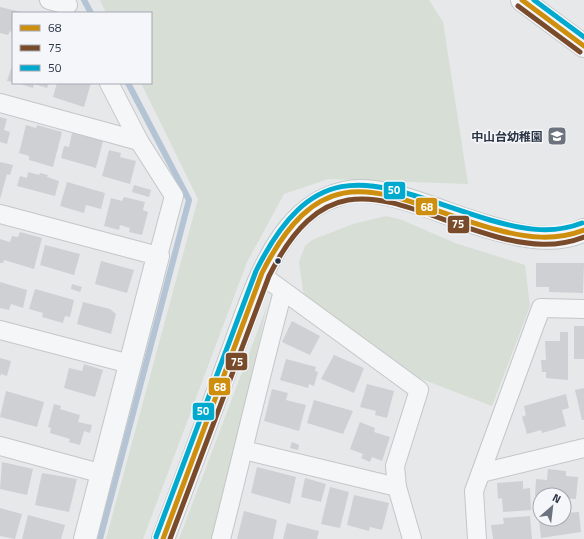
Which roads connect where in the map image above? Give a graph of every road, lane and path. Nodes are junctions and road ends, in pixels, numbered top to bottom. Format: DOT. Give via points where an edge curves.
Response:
graph roads {
  1 [pos="48,0"];
  2 [pos="522,0"];
  3 [pos="68,6"];
  4 [pos="584,46"];
  5 [pos="110,84"];
  6 [pos="0,103"];
  7 [pos="139,141"];
  8 [pos="0,214"];
  9 [pos="584,230"];
  10 [pos="158,256"];
  11 [pos="263,276"];
  12 [pos="283,291"];
  13 [pos="584,309"];
  14 [pos="0,330"];
  15 [pos="130,364"];
  16 [pos="0,446"];
  17 [pos="584,448"];
  18 [pos="244,450"];
  19 [pos="481,473"];
  20 [pos="103,474"];
  21 [pos="397,486"];
  22 [pos="85,539"];
  23 [pos="163,539"];
  24 [pos="221,539"];
  25 [pos="412,539"];
  26 [pos="477,539"];
  1 -- 3 [label="street"];
  2 -- 4 [label="street"];
  5 -- 7 [label="street"];
  6 -- 7 [label="street"];
  7 -- 10 [label="street" via="174,196"];
  8 -- 10 [label="street"];
  9 -- 11 [label="street" via="561,237 526,235 484,226 368,190 345,192 326,198 290,227 274,251"];
  10 -- 15 [label="street"];
  11 -- 12 [label="street"];
  11 -- 23 [label="street"];
  12 -- 18 [label="street" via="260,374"];
  12 -- 21 [label="street" via="419,390 395,466"];
  13 -- 19 [label="street" via="542,308"];
  14 -- 15 [label="street"];
  15 -- 20 [label="street"];
  16 -- 20 [label="street"];
  17 -- 19 [label="street"];
  18 -- 21 [label="street"];
  18 -- 24 [label="street"];
  19 -- 26 [label="street" via="474,492"];
  20 -- 22 [label="street"];
  21 -- 25 [label="street"];
}
